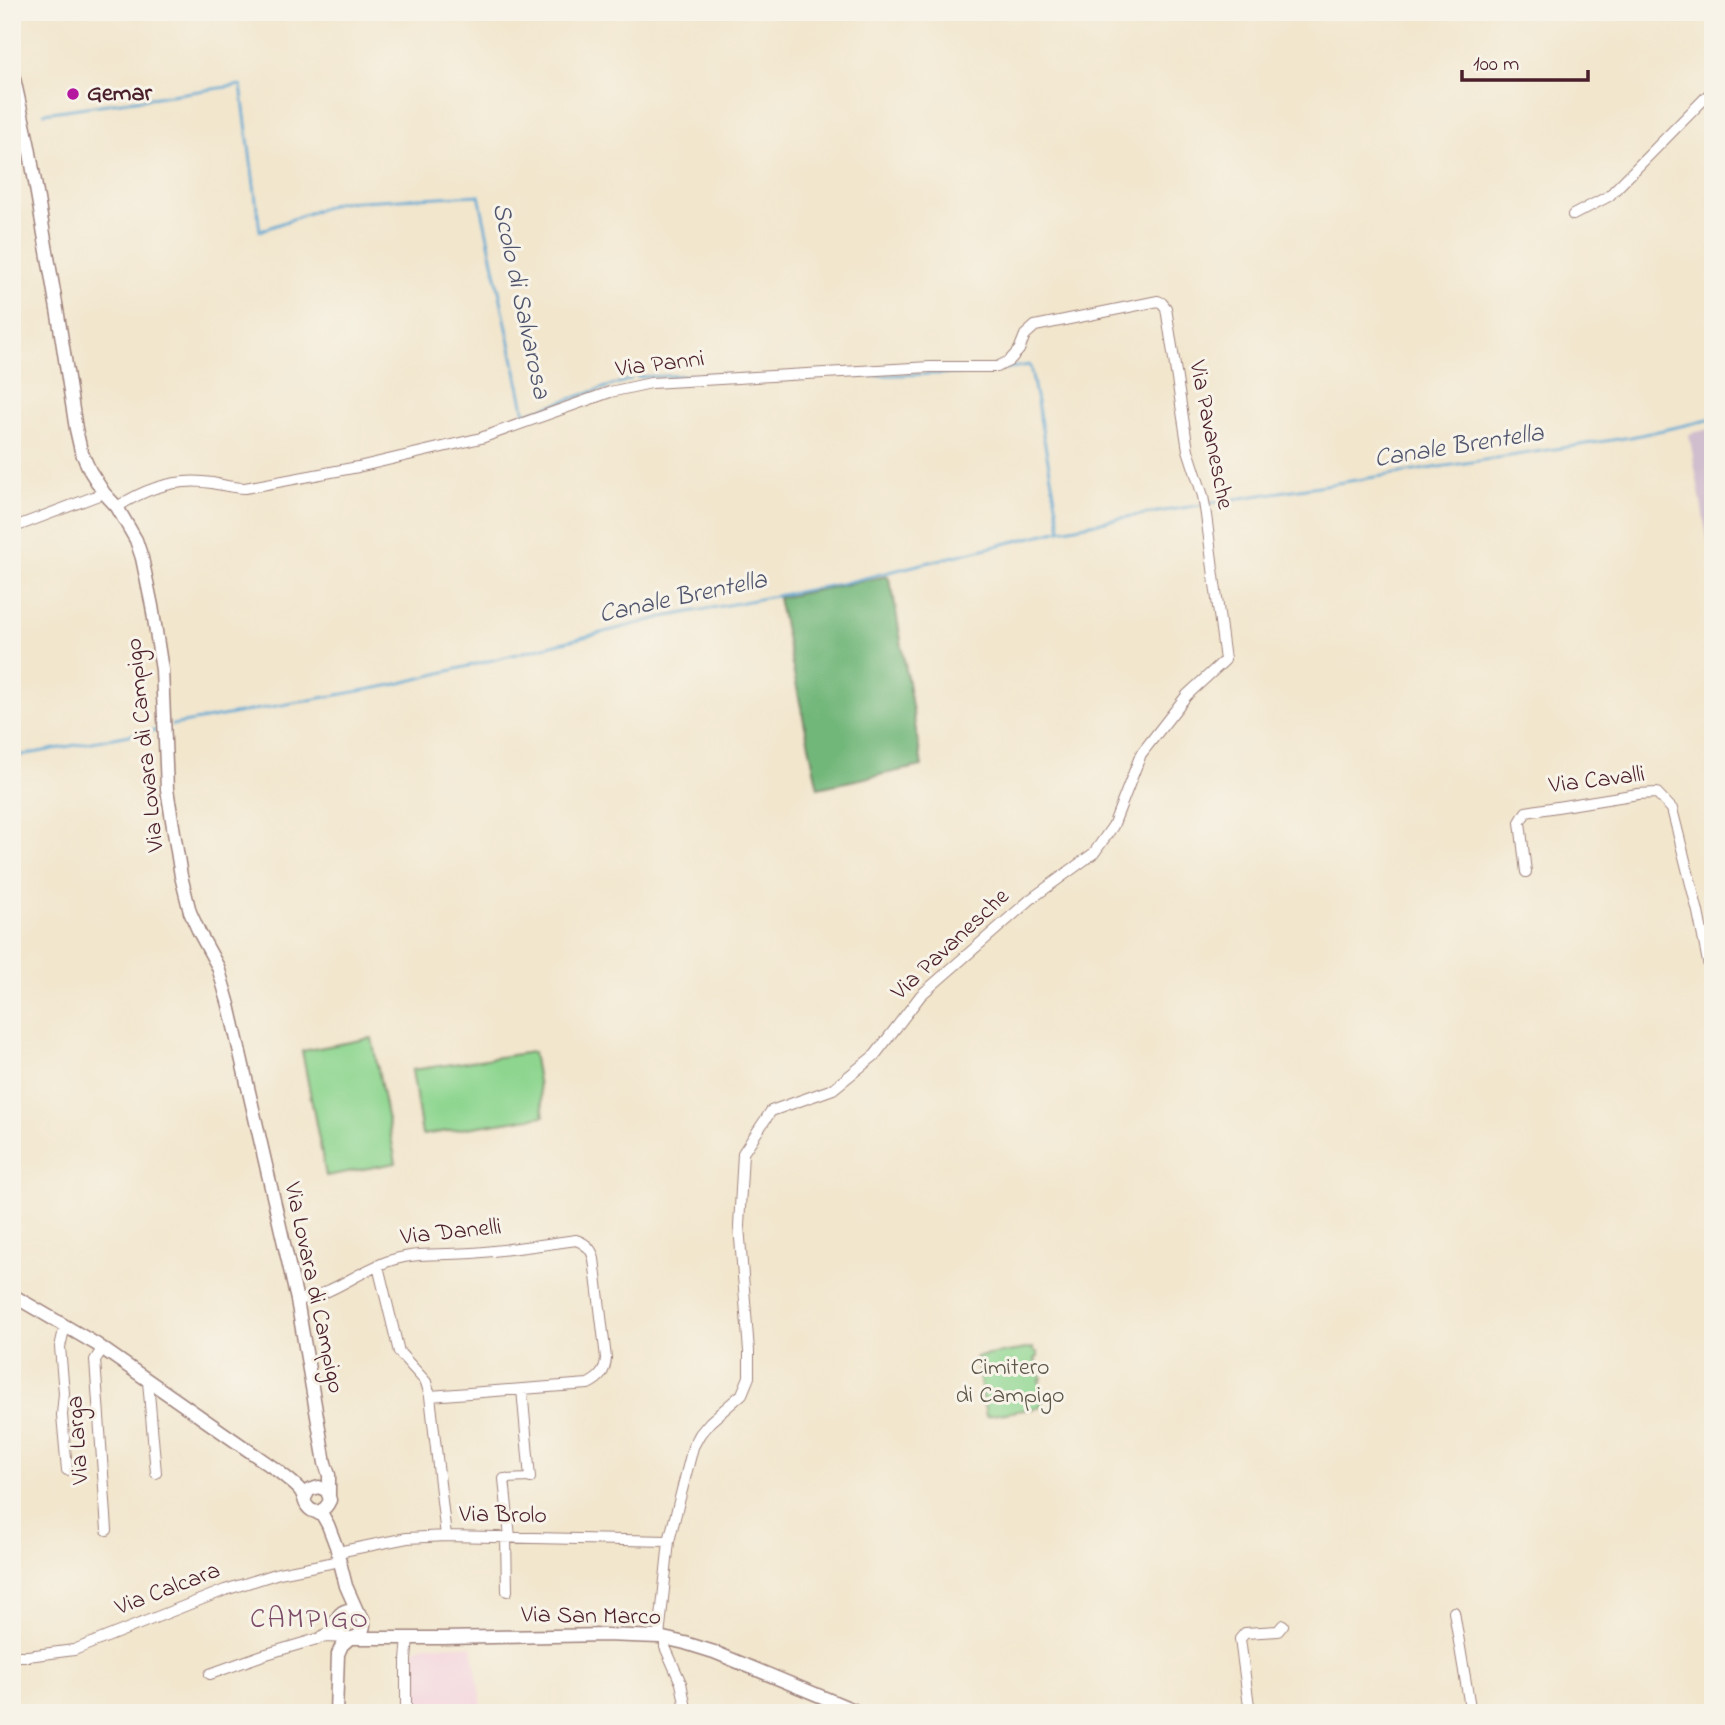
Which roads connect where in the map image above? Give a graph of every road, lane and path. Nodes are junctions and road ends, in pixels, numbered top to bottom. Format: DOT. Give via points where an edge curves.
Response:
graph roads {
  1 [pos="12,69"];
  2 [pos="1713,90"];
  3 [pos="1573,215"];
  4 [pos="1163,303"];
  5 [pos="104,493"];
  6 [pos="117,507"];
  7 [pos="12,528"];
  8 [pos="1526,872"];
  9 [pos="1713,986"];
  10 [pos="377,1266"];
  11 [pos="12,1295"];
  12 [pos="298,1300"];
  13 [pos="67,1326"];
  14 [pos="102,1349"];
  15 [pos="148,1381"];
  16 [pos="522,1389"];
  17 [pos="430,1396"];
  18 [pos="325,1463"];
  19 [pos="67,1470"];
  20 [pos="156,1473"];
  21 [pos="530,1478"];
  22 [pos="504,1479"];
  23 [pos="311,1491"];
  24 [pos="330,1498"];
  25 [pos="314,1511"];
  26 [pos="107,1530"];
  27 [pos="446,1536"];
  28 [pos="508,1537"];
  29 [pos="669,1541"];
  30 [pos="338,1553"];
  31 [pos="345,1582"];
  32 [pos="508,1591"];
  33 [pos="1454,1612"];
  34 [pos="361,1616"];
  35 [pos="1283,1625"];
  36 [pos="343,1631"];
  37 [pos="391,1637"];
  38 [pos="408,1638"];
  39 [pos="662,1638"];
  40 [pos="12,1656"];
  41 [pos="210,1674"];
  42 [pos="336,1713"];
  43 [pos="406,1713"];
  44 [pos="687,1713"];
  45 [pos="861,1713"];
  46 [pos="1250,1713"];
  47 [pos="1471,1713"];
  1 -- 5 [label="street, Via Lovara di Campigo" via="76,429 81,451"];
  2 -- 3 [label="street" via="1609,196"];
  4 -- 6 [label="street, Via Panni" via="1035,326 1009,361 997,367 651,383 610,392 481,439 245,488 172,483 137,494"];
  4 -- 29 [label="street, Via Pavanesche" via="1188,450 1203,496 1225,660 1187,695 1141,754 1113,826 1094,852 1031,899 922,995 875,1055 833,1090 771,1111 743,1153 739,1226 748,1377 743,1394 710,1422 693,1447"];
  5 -- 6 [label="street, Via Lovara di Campigo"];
  5 -- 7 [label="street"];
  6 -- 12 [label="street, Via Lovara di Campigo" via="136,540 152,606 162,670 167,789 185,892 227,996"];
  8 -- 9 [label="street, Via Cavalli" via="1520,822 1526,812 1657,793 1672,809"];
  10 -- 12 [label="street, Via Danelli" via="318,1296"];
  10 -- 16 [label="street, Via Danelli" via="426,1254 576,1240 588,1247 593,1254 605,1368 588,1384"];
  10 -- 17 [label="street" via="399,1352 426,1382"];
  11 -- 13 [label="street"];
  12 -- 18 [label="street, Via Lovara di Campigo"];
  13 -- 14 [label="street"];
  13 -- 19 [label="street" via="60,1347"];
  14 -- 15 [label="street"];
  14 -- 26 [label="street, Via Larga" via="95,1360"];
  15 -- 20 [label="street"];
  15 -- 23 [label="street" via="299,1489"];
  16 -- 17 [label="street"];
  16 -- 21 [label="street"];
  17 -- 27 [label="street"];
  18 -- 23 [label="street, Via Lovara di Campigo" via="324,1479"];
  18 -- 24 [label="street, Via Lovara di Campigo"];
  21 -- 22 [label="street"];
  22 -- 28 [label="street"];
  23 -- 24 [label="street" via="325,1489"];
  23 -- 25 [label="street" via="307,1506"];
  24 -- 25 [label="street" via="325,1509"];
  24 -- 30 [label="street, Via Lovara di Campigo"];
  25 -- 30 [label="street, Via Lovara di Campigo" via="326,1520"];
  27 -- 28 [label="street, Via Brolo"];
  27 -- 30 [label="street, Via Brolo" via="407,1538"];
  28 -- 29 [label="street, Via Brolo"];
  28 -- 32 [label="street"];
  29 -- 39 [label="street, Via Pavanesche"];
  30 -- 31 [label="street, Via Lovara di Campigo"];
  30 -- 40 [label="street, Via Calcara" via="225,1590 74,1650"];
  31 -- 34 [label="street, Via Lovara di Campigo"];
  31 -- 36 [label="street, Via Lovara di Campigo"];
  33 -- 47 [label="street"];
  34 -- 36 [label="street" via="349,1611"];
  34 -- 36 [label="street" via="362,1632"];
  34 -- 37 [label="street, Via San Marco"];
  35 -- 46 [label="street" via="1278,1631 1245,1633 1240,1639"];
  36 -- 37 [label="street, Via San Marco"];
  36 -- 41 [label="street" via="330,1631"];
  36 -- 42 [label="street"];
  37 -- 38 [label="street, Via San Marco"];
  38 -- 39 [label="street, Via San Marco"];
  38 -- 43 [label="street"];
  39 -- 44 [label="street" via="681,1683"];
  39 -- 45 [label="street, Via San Marco" via="721,1655"];
}
